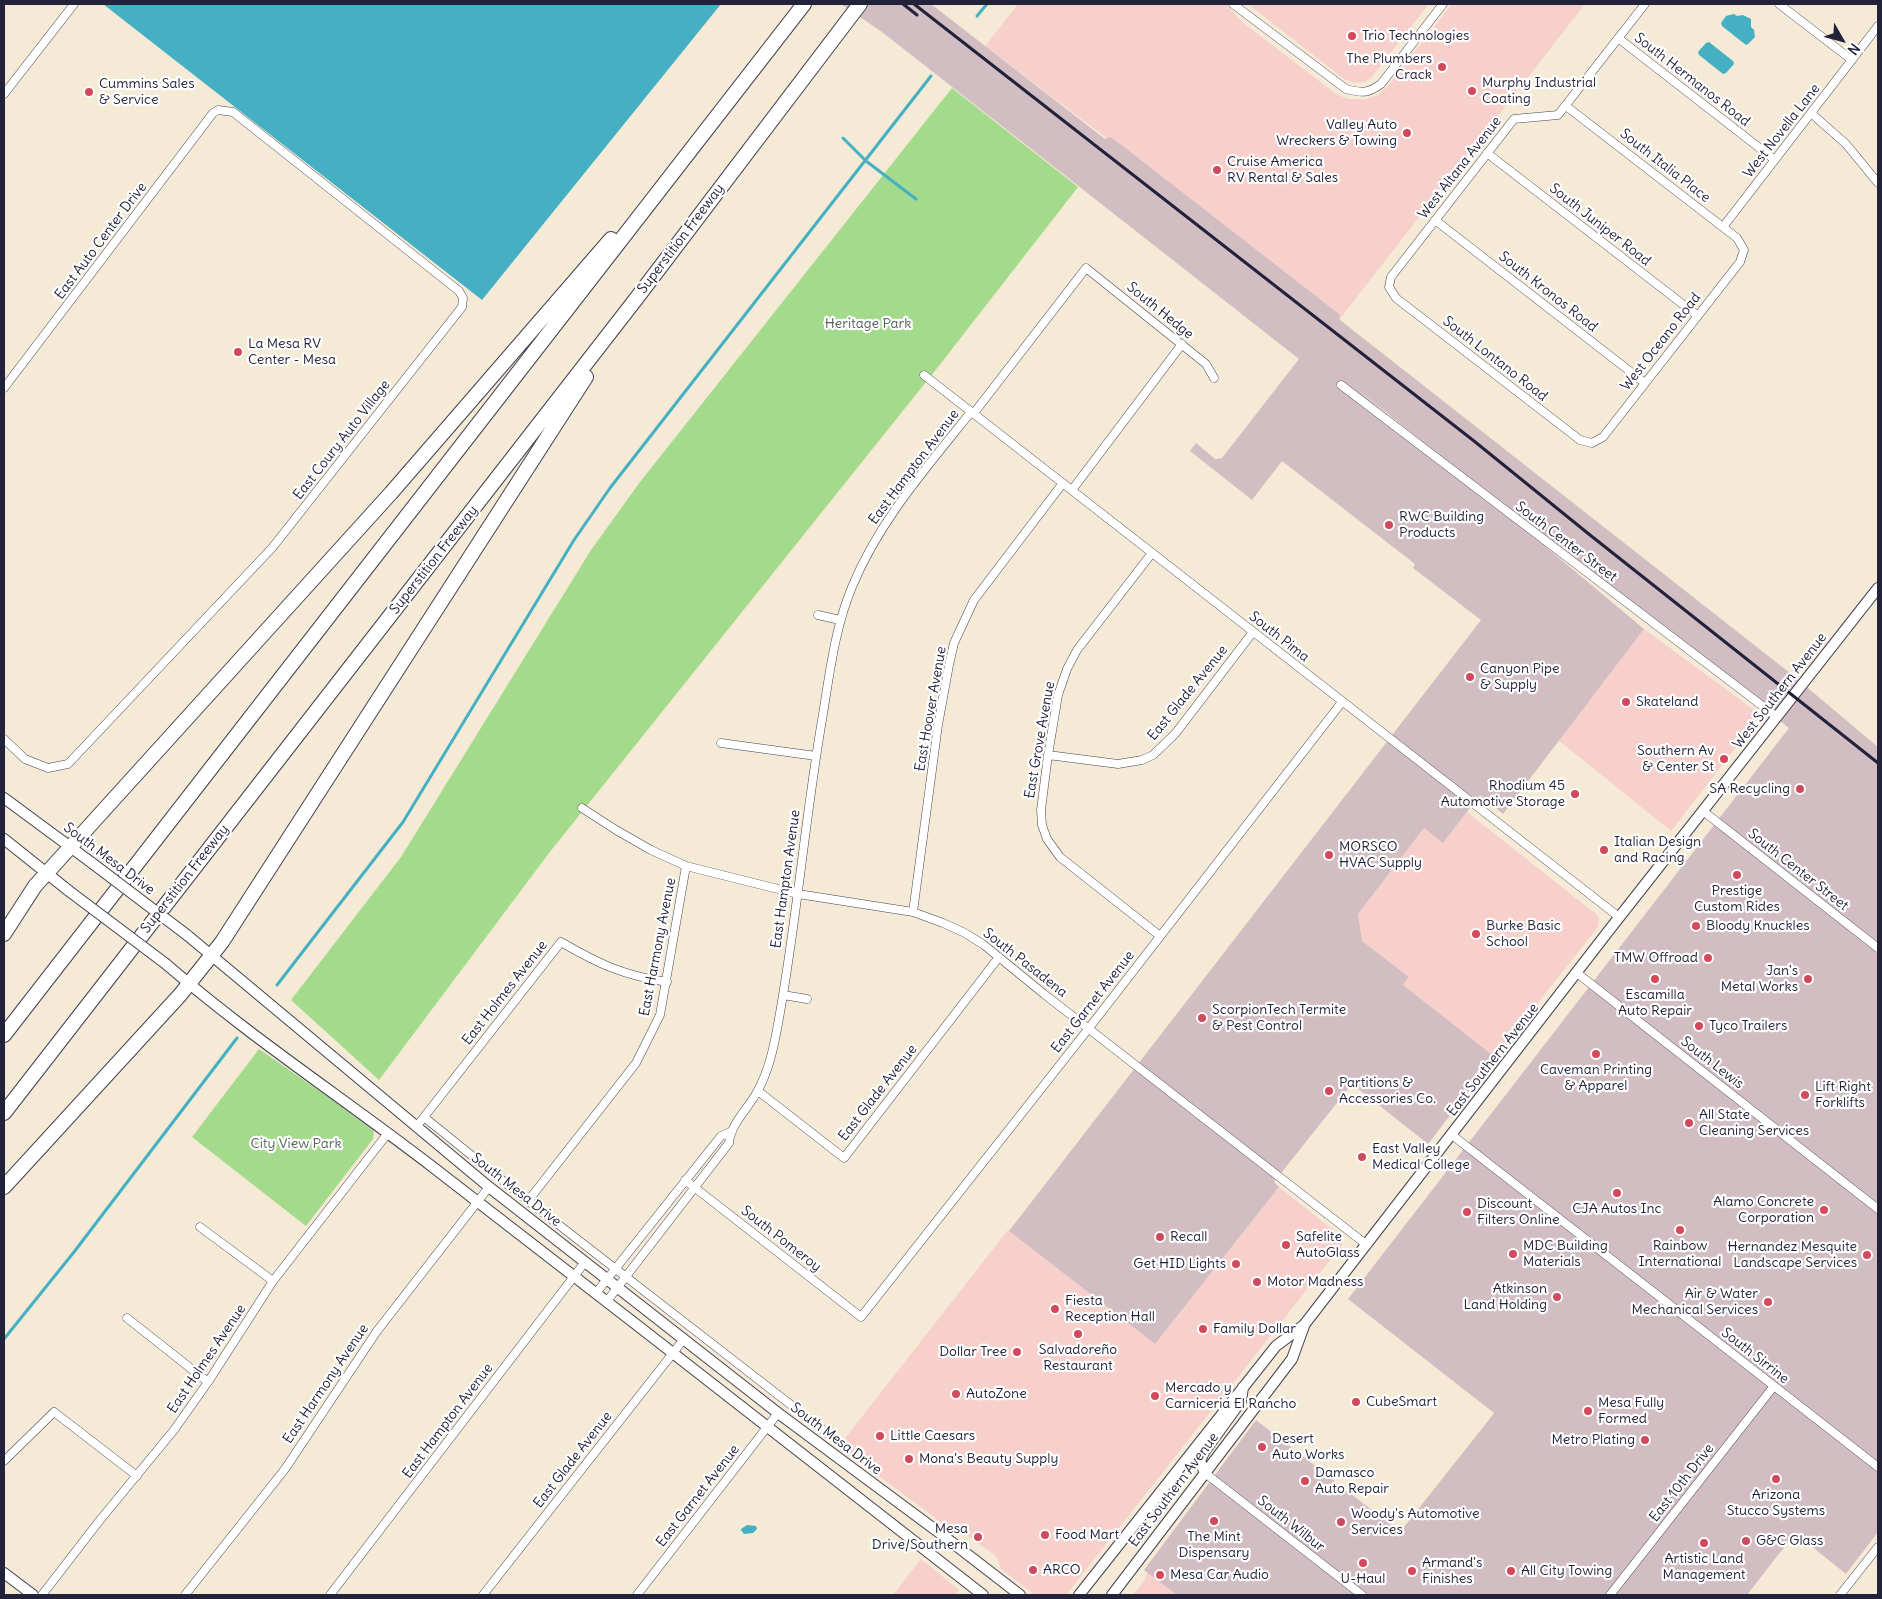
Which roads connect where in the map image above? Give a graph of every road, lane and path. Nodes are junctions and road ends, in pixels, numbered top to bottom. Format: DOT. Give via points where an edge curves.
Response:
graph roads {
  1 [pos="74,4"];
  2 [pos="860,4"];
  3 [pos="1233,4"];
  4 [pos="1443,4"];
  5 [pos="1645,4"];
  6 [pos="1779,4"];
  7 [pos="801,8"];
  8 [pos="1878,26"];
  9 [pos="1618,38"];
  10 [pos="1852,60"];
  11 [pos="4,94"];
  12 [pos="1566,106"];
  13 [pos="218,110"];
  14 [pos="1811,113"];
  15 [pos="719,114"];
  16 [pos="1487,153"];
  17 [pos="1775,160"];
  18 [pos="1878,183"];
  19 [pos="1435,220"];
  20 [pos="1723,227"];
  21 [pos="1744,250"];
  22 [pos="1086,268"];
  23 [pos="1389,287"];
  24 [pos="636,299"];
  25 [pos="1698,316"];
  26 [pos="1182,344"];
  27 [pos="924,375"];
  28 [pos="1214,378"];
  29 [pos="1645,383"];
  30 [pos="1341,385"];
  31 [pos="4,388"];
  32 [pos="973,412"];
  33 [pos="1592,443"];
  34 [pos="1063,483"];
  35 [pos="1072,490"];
  36 [pos="1152,553"];
  37 [pos="1878,588"];
  38 [pos="818,615"];
  39 [pos="840,620"];
  40 [pos="1253,632"];
  41 [pos="1342,702"];
  42 [pos="1777,717"];
  43 [pos="4,739"];
  44 [pos="720,742"];
  45 [pos="1048,755"];
  46 [pos="816,756"];
  47 [pos="4,798"];
  48 [pos="582,808"];
  49 [pos="1703,811"];
  50 [pos="4,839"];
  51 [pos="70,846"];
  52 [pos="686,866"];
  53 [pos="46,874"];
  54 [pos="798,894"];
  55 [pos="913,912"];
  56 [pos="1619,917"];
  57 [pos="4,934"];
  58 [pos="1160,936"];
  59 [pos="1878,948"];
  60 [pos="212,955"];
  61 [pos="999,957"];
  62 [pos="1577,973"];
  63 [pos="666,982"];
  64 [pos="189,984"];
  65 [pos="784,995"];
  66 [pos="807,1000"];
  67 [pos="1089,1028"];
  68 [pos="4,1035"];
  69 [pos="758,1091"];
  70 [pos="4,1113"];
  71 [pos="424,1117"];
  72 [pos="417,1126"];
  73 [pos="730,1132"];
  74 [pos="388,1133"];
  75 [pos="1452,1135"];
  76 [pos="685,1180"];
  77 [pos="4,1187"];
  78 [pos="489,1187"];
  79 [pos="694,1187"];
  80 [pos="528,1201"];
  81 [pos="478,1202"];
  82 [pos="1878,1209"];
  83 [pos="200,1227"];
  84 [pos="1367,1245"];
  85 [pos="585,1262"];
  86 [pos="615,1269"];
  87 [pos="575,1276"];
  88 [pos="626,1277"];
  89 [pos="607,1280"];
  90 [pos="274,1281"];
  91 [pos="617,1288"];
  92 [pos="596,1293"];
  93 [pos="607,1301"];
  94 [pos="861,1317"];
  95 [pos="127,1318"];
  96 [pos="1304,1325"];
  97 [pos="684,1340"];
  98 [pos="673,1353"];
  99 [pos="208,1382"];
  100 [pos="1244,1386"];
  101 [pos="1774,1386"];
  102 [pos="778,1413"];
  103 [pos="768,1427"];
  104 [pos="835,1439"];
  105 [pos="4,1461"];
  106 [pos="1878,1467"];
  107 [pos="1205,1473"];
  108 [pos="137,1476"];
  109 [pos="1878,1547"];
  110 [pos="4,1573"];
  111 [pos="32,1595"];
  112 [pos="42,1595"];
  113 [pos="185,1595"];
  114 [pos="330,1595"];
  115 [pos="483,1595"];
  116 [pos="637,1595"];
  117 [pos="983,1595"];
  118 [pos="1020,1595"];
  119 [pos="1079,1595"];
  120 [pos="1112,1595"];
  121 [pos="1362,1595"];
  122 [pos="1610,1595"];
  123 [pos="1840,1595"];
  1 -- 11 [label="street"];
  2 -- 24 [label="highway, Superstition Freeway"];
  3 -- 4 [label="street" via="1346,89 1357,92 1370,92 1381,84"];
  5 -- 9 [label="street, West Altana Avenue"];
  6 -- 10 [label="street"];
  7 -- 15 [label="highway"];
  8 -- 10 [label="street, West Novella Lane"];
  9 -- 12 [label="street, West Altana Avenue"];
  9 -- 17 [label="street, South Hermanos Road"];
  10 -- 14 [label="street, West Novella Lane"];
  12 -- 16 [label="street, West Altana Avenue" via="1558,115 1514,119"];
  12 -- 20 [label="street, South Italia Place"];
  13 -- 31 [label="street, East Auto Center Drive"];
  13 -- 43 [label="street, East Coury Auto Village" via="233,112 459,291 463,298 462,307 272,548 68,764 48,768 25,759"];
  14 -- 17 [label="street, West Novella Lane"];
  14 -- 18 [label="street" via="1846,144"];
  15 -- 51 [label="highway" via="391,493"];
  15 -- 68 [label="highway"];
  16 -- 19 [label="street, West Altana Avenue"];
  16 -- 25 [label="street, South Juniper Road"];
  17 -- 20 [label="street, West Novella Lane"];
  19 -- 23 [label="street, West Altana Avenue" via="1391,277"];
  19 -- 29 [label="street, South Kronos Road"];
  20 -- 21 [label="street, South Italia Place"];
  21 -- 25 [label="street, West Oceano Road" via="1740,262"];
  22 -- 26 [label="street, South Hedge"];
  22 -- 32 [label="street, East Hampton Avenue"];
  23 -- 33 [label="street, South Lontano Road" via="1396,298 1580,440"];
  24 -- 60 [label="highway"];
  24 -- 70 [label="highway, Superstition Freeway"];
  25 -- 29 [label="street, West Oceano Road"];
  26 -- 28 [label="street, South Hedge" via="1206,364"];
  26 -- 35 [label="street"];
  27 -- 32 [label="street, South Pima"];
  29 -- 33 [label="street, West Oceano Road" via="1603,437"];
  30 -- 42 [label="street, South Center Street"];
  32 -- 34 [label="street, South Pima"];
  32 -- 39 [label="street, East Hampton Avenue" via="908,491 878,535"];
  34 -- 35 [label="street, South Pima"];
  34 -- 55 [label="street, East Hoover Avenue" via="984,586 954,643 938,725"];
  35 -- 36 [label="street, South Pima"];
  36 -- 40 [label="street, South Pima"];
  36 -- 45 [label="street, East Grove Avenue" via="1070,663 1058,696"];
  37 -- 42 [label="main road, West Southern Avenue"];
  38 -- 39 [label="street"];
  39 -- 46 [label="street, East Hampton Avenue"];
  40 -- 41 [label="street, South Pima"];
  40 -- 45 [label="street, East Glade Avenue" via="1175,734 1153,755 1118,764"];
  41 -- 56 [label="street, South Pima"];
  41 -- 58 [label="street, East Garnet Avenue"];
  42 -- 49 [label="main road, West Southern Avenue"];
  44 -- 46 [label="street"];
  45 -- 58 [label="street, East Grove Avenue" via="1041,810 1042,825 1052,848 1070,866"];
  46 -- 54 [label="street, East Hampton Avenue"];
  47 -- 51 [label="main road, South Mesa Drive"];
  48 -- 52 [label="street, South Pasadena" via="651,850"];
  49 -- 56 [label="main road, East Southern Avenue"];
  49 -- 59 [label="street, South Center Street"];
  50 -- 53 [label="main road"];
  51 -- 53 [label="highway"];
  51 -- 60 [label="main road, South Mesa Drive, bridge"];
  52 -- 54 [label="street, South Pasadena"];
  52 -- 63 [label="street, East Harmony Avenue"];
  53 -- 57 [label="highway"];
  53 -- 64 [label="main road, bridge"];
  54 -- 55 [label="street, South Pasadena"];
  54 -- 65 [label="street, East Hampton Avenue"];
  55 -- 61 [label="street, South Pasadena" via="965,933"];
  56 -- 62 [label="main road, East Southern Avenue"];
  58 -- 67 [label="street, East Garnet Avenue"];
  60 -- 64 [label="highway"];
  60 -- 72 [label="main road, South Mesa Drive"];
  61 -- 67 [label="street, South Pasadena"];
  61 -- 69 [label="street, East Glade Avenue" via="844,1158"];
  62 -- 75 [label="main road, East Southern Avenue"];
  62 -- 82 [label="street, South Lewis"];
  63 -- 71 [label="street, East Holmes Avenue" via="617,971 560,942"];
  63 -- 80 [label="street, East Harmony Avenue" via="660,1015 636,1063"];
  64 -- 74 [label="main road"];
  64 -- 77 [label="highway"];
  65 -- 66 [label="street"];
  65 -- 69 [label="street, East Hampton Avenue" via="773,1049"];
  67 -- 84 [label="street, South Pasadena"];
  67 -- 94 [label="street, East Garnet Avenue"];
  69 -- 73 [label="street, East Hampton Avenue"];
  71 -- 72 [label="street, East Holmes Avenue"];
  71 -- 80 [label="street, South Mesa Drive"];
  72 -- 78 [label="main road, South Mesa Drive"];
  73 -- 76 [label="street, East Hampton Avenue" via="721,1136"];
  73 -- 79 [label="street, East Hampton Avenue" via="729,1142"];
  74 -- 81 [label="main road"];
  74 -- 90 [label="street, East Holmes Avenue"];
  75 -- 84 [label="main road, East Southern Avenue"];
  75 -- 101 [label="street, South Sirrine"];
  76 -- 79 [label="street, South Pomeroy"];
  76 -- 86 [label="street, East Hampton Avenue"];
  78 -- 81 [label="street, East Harmony Avenue"];
  78 -- 85 [label="main road, South Mesa Drive"];
  79 -- 88 [label="street, East Hampton Avenue"];
  79 -- 94 [label="street, South Pomeroy"];
  80 -- 86 [label="street, South Mesa Drive"];
  81 -- 87 [label="main road"];
  81 -- 113 [label="street, East Harmony Avenue" via="377,1331 285,1469"];
  83 -- 90 [label="street"];
  84 -- 96 [label="main road, East Southern Avenue"];
  85 -- 87 [label="street, East Hampton Avenue"];
  85 -- 89 [label="main road, South Mesa Drive"];
  86 -- 88 [label="street, South Mesa Drive"];
  86 -- 89 [label="street, East Hampton Avenue"];
  87 -- 92 [label="main road"];
  87 -- 114 [label="street, East Hampton Avenue"];
  88 -- 91 [label="street, East Hampton Avenue"];
  88 -- 104 [label="street, South Mesa Drive"];
  89 -- 91 [label="main road, South Mesa Drive"];
  89 -- 92 [label="street, East Hampton Avenue"];
  90 -- 99 [label="street, East Holmes Avenue"];
  91 -- 93 [label="street, East Hampton Avenue"];
  91 -- 97 [label="main road, South Mesa Drive"];
  92 -- 93 [label="main road"];
  93 -- 98 [label="main road"];
  95 -- 99 [label="street"];
  96 -- 100 [label="main road, East Southern Avenue" via="1276,1346"];
  96 -- 107 [label="main road, East Southern Avenue" via="1292,1359"];
  97 -- 98 [label="street, East Glade Avenue"];
  97 -- 102 [label="main road, South Mesa Drive"];
  98 -- 103 [label="main road"];
  98 -- 115 [label="street, East Glade Avenue"];
  99 -- 108 [label="street, East Holmes Avenue"];
  100 -- 107 [label="main road" via="1241,1401 1204,1452 1200,1461"];
  100 -- 119 [label="main road, East Southern Avenue"];
  101 -- 106 [label="street, South Sirrine"];
  101 -- 122 [label="street, East 10th Drive"];
  102 -- 103 [label="street, East Garnet Avenue"];
  102 -- 118 [label="main road, South Mesa Drive"];
  103 -- 116 [label="street, East Garnet Avenue"];
  103 -- 117 [label="main road"];
  105 -- 108 [label="street" via="54,1412"];
  107 -- 120 [label="main road, East Southern Avenue"];
  107 -- 121 [label="street, South Wilbur"];
  108 -- 112 [label="street, East Holmes Avenue"];
  109 -- 123 [label="street"];
  110 -- 111 [label="main road"];
}
